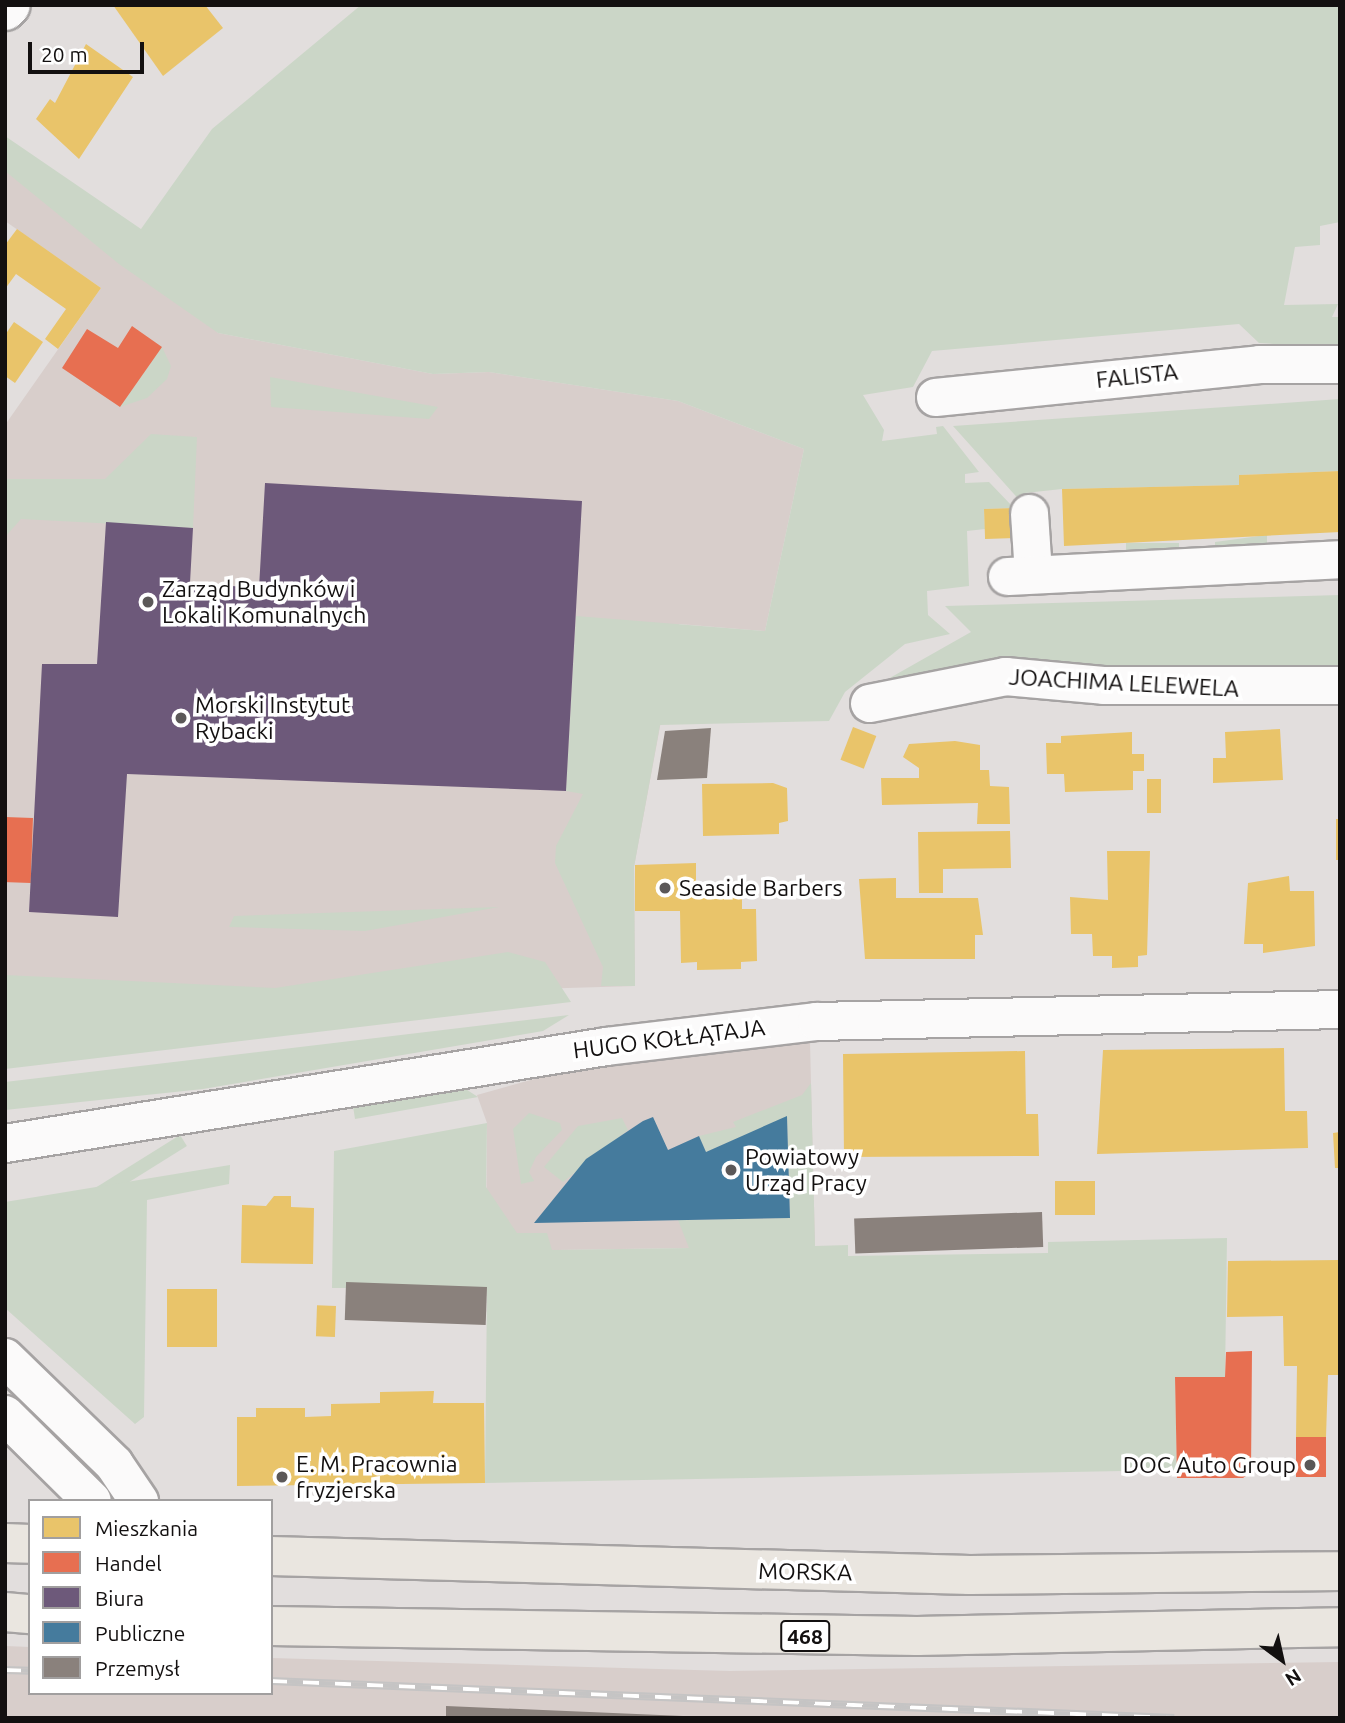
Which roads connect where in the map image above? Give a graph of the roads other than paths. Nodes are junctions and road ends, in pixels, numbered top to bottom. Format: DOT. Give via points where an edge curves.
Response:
graph roads {
  1 [pos="11,5"];
  2 [pos="5,11"];
  3 [pos="1340,364"];
  4 [pos="935,397"];
  5 [pos="1029,513"];
  6 [pos="1340,559"];
  7 [pos="1340,685"];
  8 [pos="869,703"];
  9 [pos="1340,1009"];
  10 [pos="5,1143"];
  11 [pos="5,1358"];
  12 [pos="5,1416"];
  13 [pos="90,1499"];
  14 [pos="138,1499"];
  15 [pos="5,1543"];
  16 [pos="28,1544"];
  17 [pos="273,1556"];
  18 [pos="1340,1571"];
  19 [pos="28,1596"];
  20 [pos="5,1604"];
  21 [pos="5,1612"];
  22 [pos="28,1614"];
  23 [pos="273,1626"];
  24 [pos="1340,1627"];
  1 -- 2 [label="street"];
  3 -- 4 [label="street, FALISTA" via="1259,364"];
  5 -- 6 [label="street" via="1020,575"];
  7 -- 8 [label="street, JOACHIMA LELEWELA" via="1103,685 1005,676"];
  9 -- 10 [label="street, HUGO KOŁŁĄTAJA" via="816,1021 606,1046"];
  11 -- 14 [label="street" via="114,1464"];
  12 -- 13 [label="street"];
  15 -- 16 [label="main road"];
  17 -- 18 [label="main road, MORSKA" via="970,1575"];
  19 -- 20 [label="street"];
  21 -- 22 [label="main road"];
  23 -- 24 [label="main road, 468" via="890,1636"];
}
